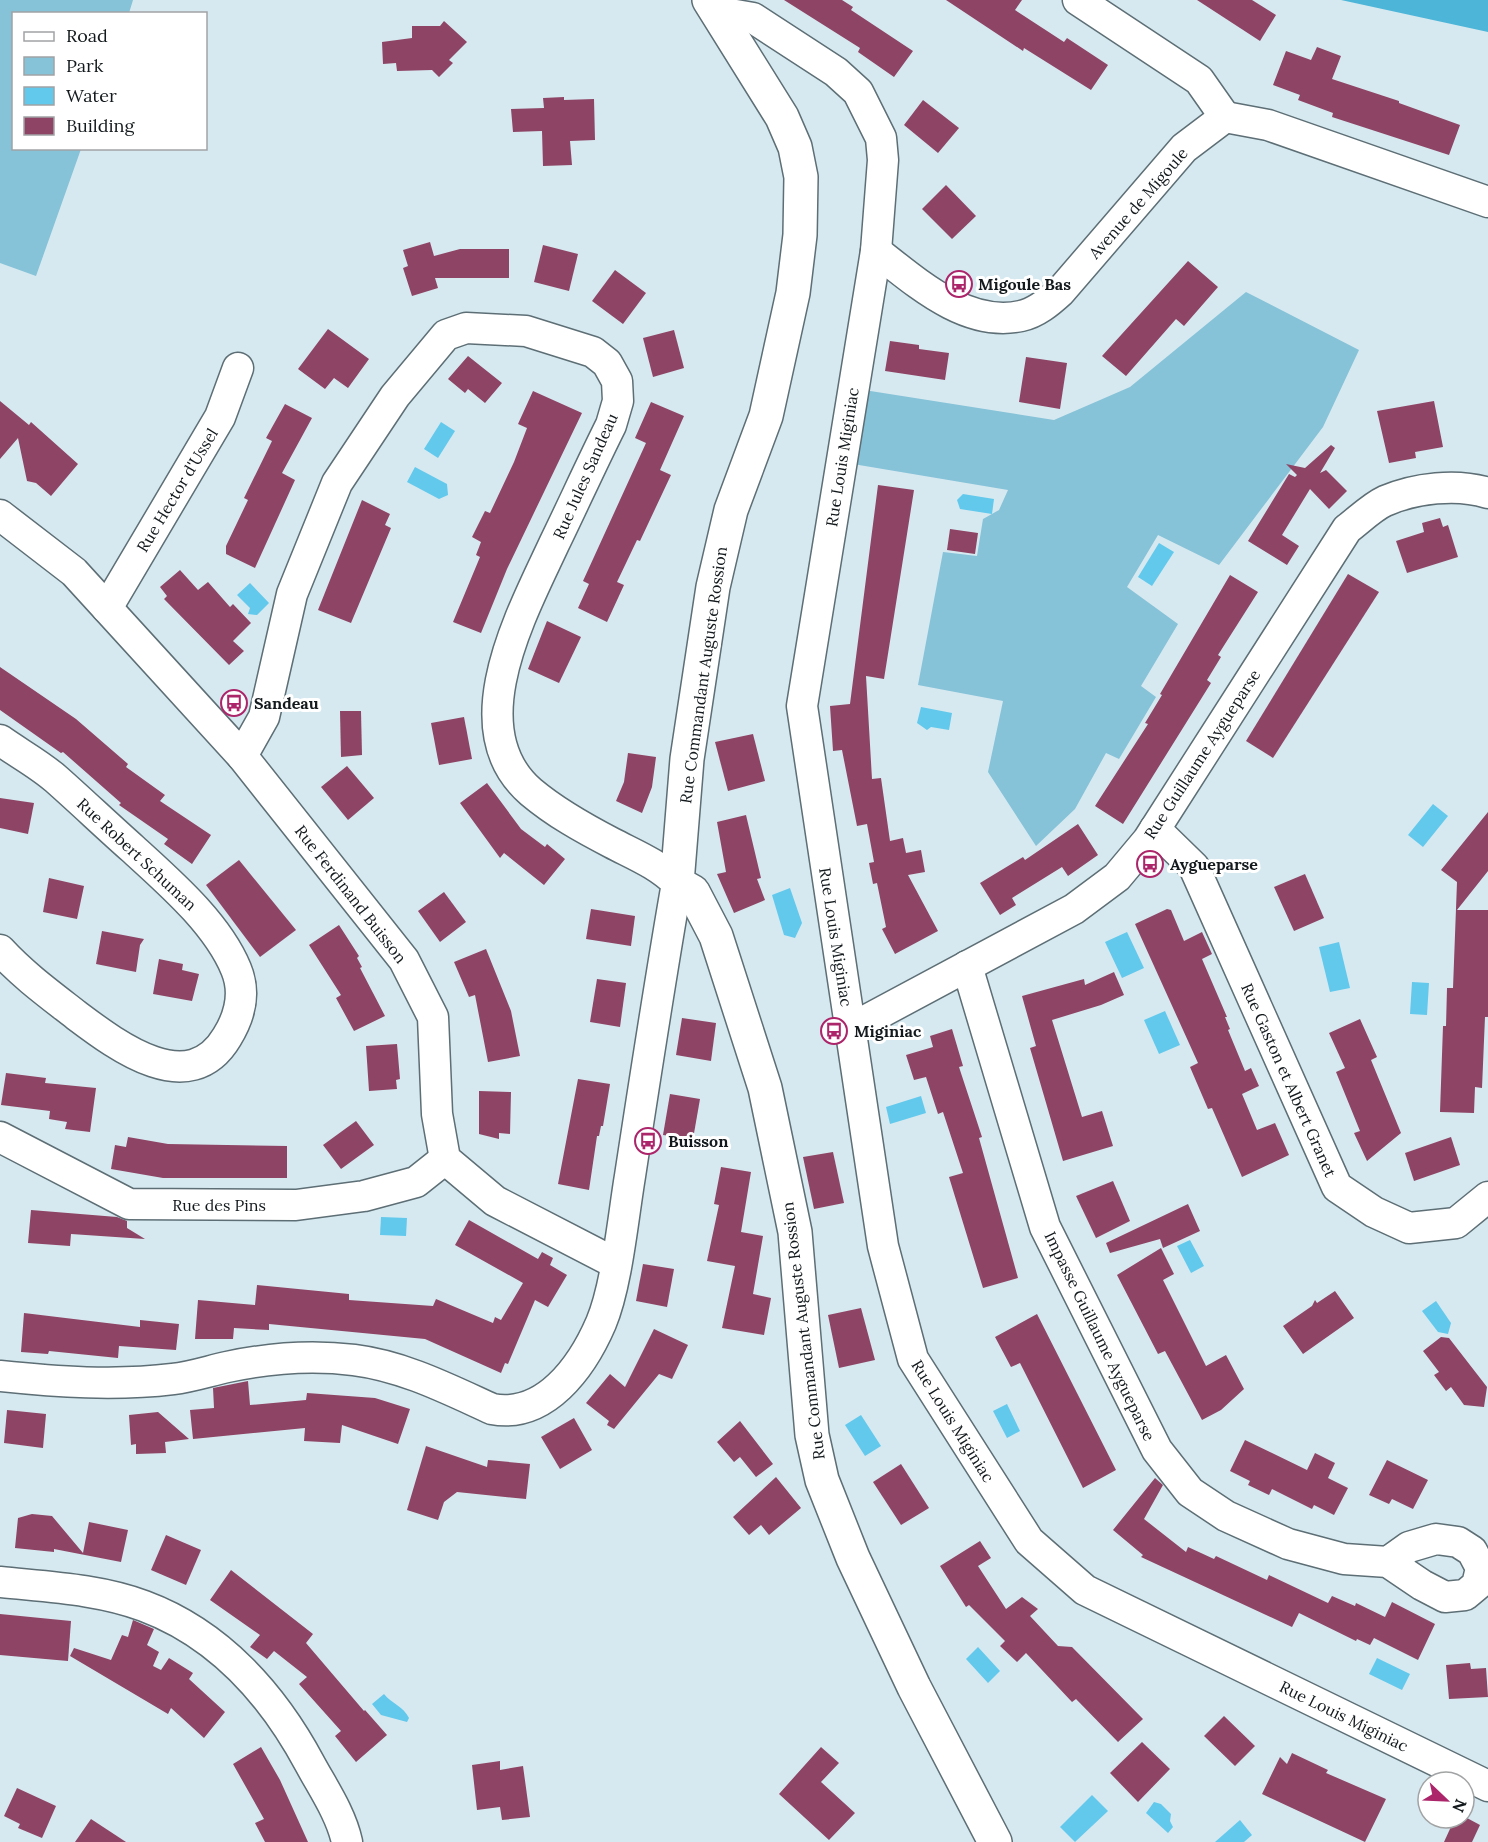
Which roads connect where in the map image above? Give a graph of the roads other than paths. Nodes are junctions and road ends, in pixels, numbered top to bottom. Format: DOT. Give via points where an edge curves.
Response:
graph roads {
  1 [pos="1078,0"];
  2 [pos="714,6"];
  3 [pos="1225,117"];
  4 [pos="1488,201"];
  5 [pos="876,252"];
  6 [pos="238,368"];
  7 [pos="1488,493"];
  8 [pos="0,515"];
  9 [pos="107,608"];
  10 [pos="0,740"];
  11 [pos="242,756"];
  12 [pos="1155,829"];
  13 [pos="677,883"];
  14 [pos="0,950"];
  15 [pos="967,966"];
  16 [pos="850,1029"];
  17 [pos="0,1137"];
  18 [pos="445,1160"];
  19 [pos="1488,1197"];
  20 [pos="615,1263"];
  21 [pos="0,1376"];
  22 [pos="1388,1562"];
  23 [pos="0,1582"];
  24 [pos="1488,1786"];
  25 [pos="347,1842"];
  26 [pos="995,1842"];
  1 -- 3 [label="street" via="1199,80"];
  2 -- 5 [label="street, Rue Louis Miginiac" via="753,18 836,72 858,92 883,149"];
  2 -- 13 [label="street, Rue Commandant Auguste Rossion" via="782,117 795,147 801,177 800,235 793,293 766,416 731,510 713,587 687,759"];
  3 -- 4 [label="street" via="1268,125"];
  3 -- 5 [label="street, Avenue de Migoule" via="1184,148 1060,292 1022,316 989,317 956,305 932,294"];
  5 -- 16 [label="street, Rue Louis Miginiac" via="802,706"];
  6 -- 9 [label="street, Rue Hector d'Ussel" via="220,417"];
  7 -- 12 [label="street, Rue Guillaume Aygueparse" via="1475,489 1431,489 1384,501 1347,529"];
  8 -- 9 [label="street, Rue Ferdinand Buisson" via="74,572"];
  9 -- 11 [label="street, Rue Ferdinand Buisson"];
  10 -- 14 [label="street, Rue Robert Schuman" via="54,777 201,913 236,969 242,994 237,1021 221,1048 200,1063 176,1067 153,1063 113,1043 26,977"];
  11 -- 13 [label="street, Rue Jules Sandeau" via="264,717 292,594 337,483 394,396 446,335 466,328 526,331 570,342 594,352 607,363 617,381 618,401 611,426 515,629 504,666 497,728 517,778 531,791 561,815 662,867"];
  11 -- 18 [label="street, Rue Ferdinand Buisson" via="404,960 433,1017 437,1114"];
  12 -- 15 [label="street, Rue Guillaume Aygueparse" via="1117,877 1074,909"];
  12 -- 19 [label="street, Rue Gaston et Albert Granet" via="1194,867 1337,1187 1374,1212 1409,1228 1456,1222"];
  13 -- 20 [label="street"];
  13 -- 26 [label="street, Rue Commandant Auguste Rossion" via="693,892 716,936 765,1088 795,1232 812,1435 822,1480 852,1558"];
  15 -- 16 [label="street, Rue Guillaume Aygueparse"];
  15 -- 22 [label="street, Impasse Guillaume Aygueparse" via="1045,1227 1156,1450 1190,1492 1226,1516 1288,1544 1344,1559"];
  16 -- 24 [label="street, Rue Louis Miginiac" via="883,1246 913,1359 1029,1541 1085,1590"];
  17 -- 18 [label="street, Rue des Pins" via="129,1204 296,1205 364,1196 416,1182"];
  18 -- 20 [label="street" via="495,1201"];
  20 -- 21 [label="street" via="609,1297 589,1347 561,1385 544,1400 523,1409 492,1408 398,1370 356,1360 265,1361 146,1382"];
  23 -- 25 [label="street" via="75,1590 144,1606 221,1650 289,1726 334,1809"];
}
